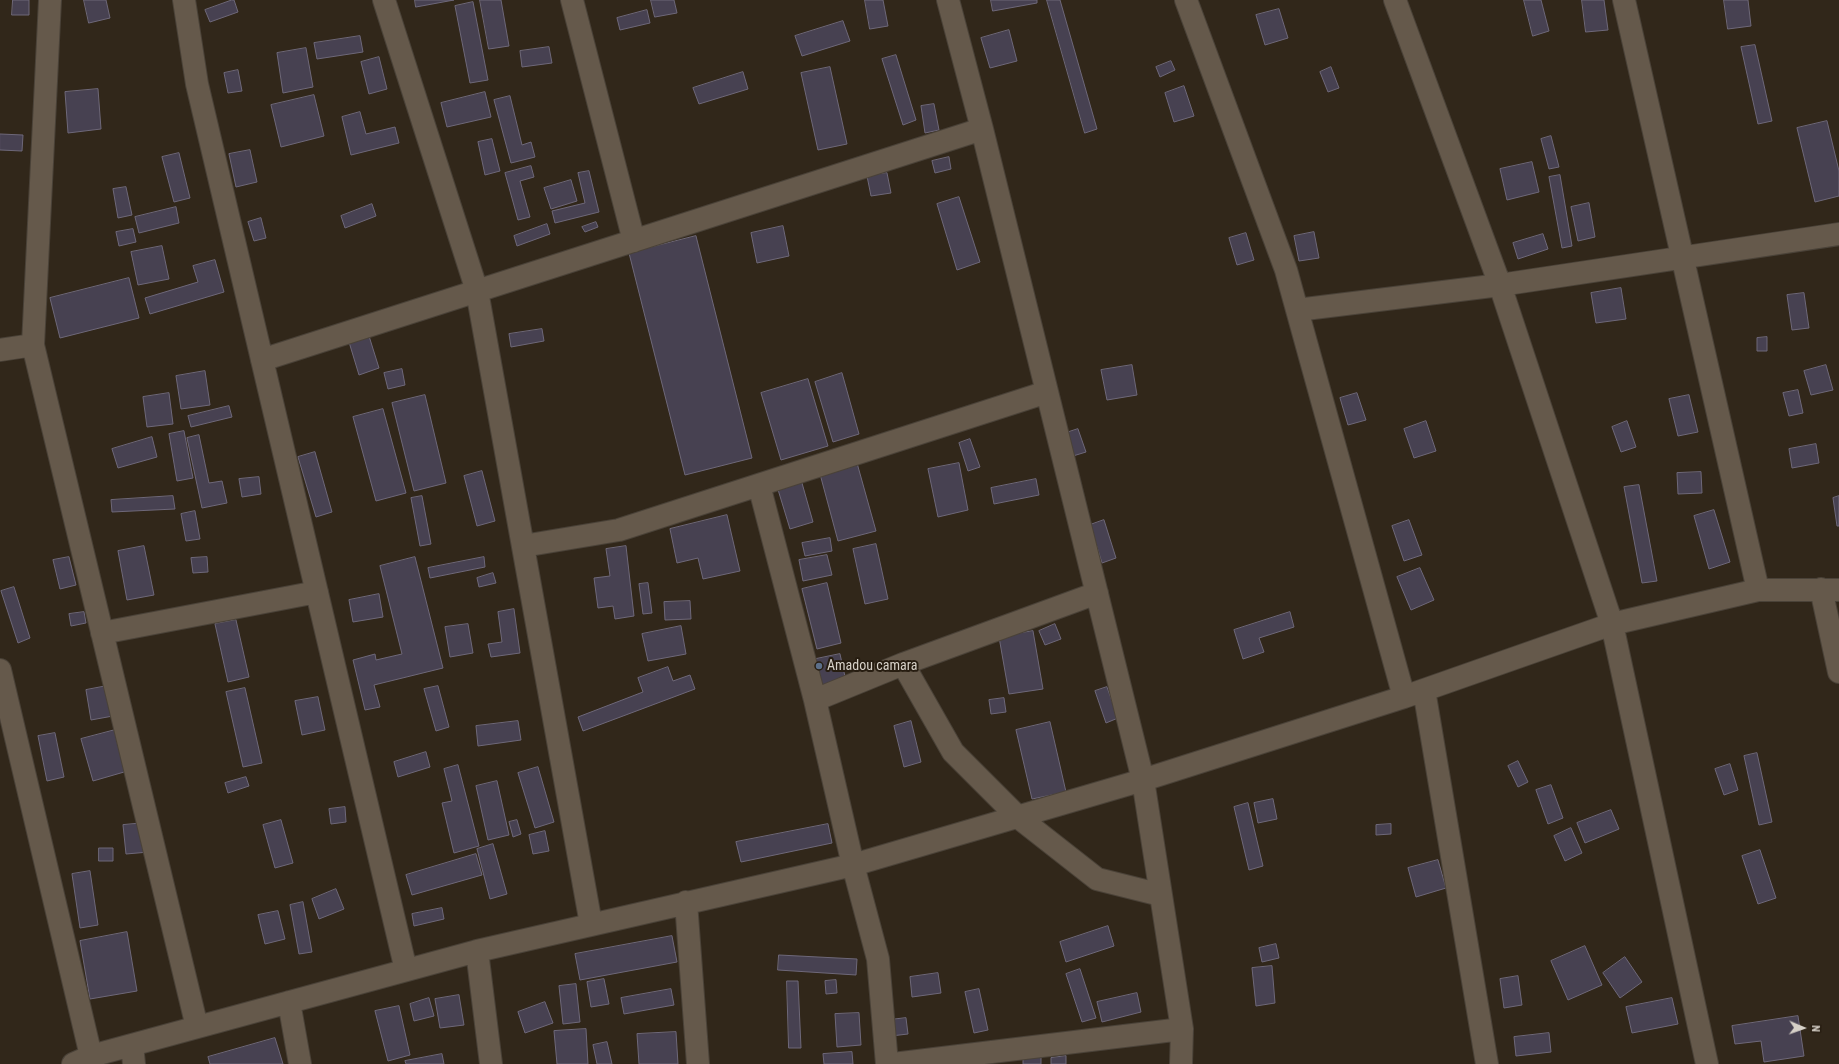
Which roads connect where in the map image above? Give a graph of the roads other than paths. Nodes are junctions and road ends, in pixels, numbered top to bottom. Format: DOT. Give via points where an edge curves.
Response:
graph roads {
  1 [pos="50,0"];
  2 [pos="184,0"];
  3 [pos="384,0"];
  4 [pos="572,0"];
  5 [pos="948,0"];
  6 [pos="1186,0"];
  7 [pos="1396,0"];
  8 [pos="1624,0"];
  9 [pos="982,129"];
  10 [pos="1839,234"];
  11 [pos="634,241"];
  12 [pos="1682,257"];
  13 [pos="1500,284"];
  14 [pos="477,292"];
  15 [pos="1297,310"];
  16 [pos="33,345"];
  17 [pos="0,350"];
  18 [pos="262,360"];
  19 [pos="1047,392"];
  20 [pos="759,485"];
  21 [pos="523,546"];
  22 [pos="1758,590"];
  23 [pos="1830,590"];
  24 [pos="317,592"];
  25 [pos="1097,593"];
  26 [pos="1612,624"];
  27 [pos="102,633"];
  28 [pos="903,664"];
  29 [pos="0,670"];
  30 [pos="1839,672"];
  31 [pos="1424,690"];
  32 [pos="1404,697"];
  33 [pos="815,700"];
  34 [pos="1144,780"];
  35 [pos="1018,817"];
  36 [pos="853,865"];
  37 [pos="1161,895"];
  38 [pos="686,902"];
  39 [pos="591,924"];
  40 [pos="477,951"];
  41 [pos="406,970"];
  42 [pos="289,1002"];
  43 [pos="197,1028"];
  44 [pos="1182,1028"];
  45 [pos="133,1055"];
  46 [pos="82,1060"];
  47 [pos="300,1064"];
  48 [pos="491,1064"];
  49 [pos="698,1064"];
  50 [pos="887,1064"];
  51 [pos="893,1064"];
  52 [pos="1181,1064"];
  53 [pos="1487,1064"];
  54 [pos="1707,1064"];
  1 -- 16 [label="street"];
  2 -- 18 [label="street" via="197,84"];
  3 -- 14 [label="street"];
  4 -- 11 [label="street"];
  5 -- 9 [label="street"];
  6 -- 15 [label="street" via="1286,270"];
  7 -- 13 [label="street"];
  8 -- 12 [label="street"];
  9 -- 11 [label="street"];
  9 -- 19 [label="street"];
  10 -- 12 [label="street"];
  11 -- 14 [label="street"];
  12 -- 13 [label="street"];
  12 -- 22 [label="street"];
  13 -- 15 [label="street"];
  13 -- 26 [label="street"];
  14 -- 18 [label="street"];
  14 -- 21 [label="street"];
  15 -- 32 [label="street"];
  16 -- 17 [label="street"];
  16 -- 27 [label="street"];
  18 -- 24 [label="street"];
  19 -- 20 [label="street"];
  19 -- 25 [label="street"];
  20 -- 21 [label="street" via="619,530"];
  20 -- 33 [label="street"];
  21 -- 39 [label="street"];
  22 -- 23 [label="street"];
  22 -- 26 [label="street"];
  23 -- 30 [label="street"];
  24 -- 27 [label="street"];
  24 -- 41 [label="street"];
  25 -- 28 [label="street"];
  25 -- 34 [label="street"];
  26 -- 31 [label="street"];
  26 -- 54 [label="street"];
  27 -- 43 [label="street"];
  28 -- 33 [label="street"];
  28 -- 35 [label="street" via="952,752"];
  29 -- 46 [label="street"];
  31 -- 32 [label="street"];
  31 -- 53 [label="street"];
  32 -- 34 [label="street"];
  33 -- 36 [label="street"];
  34 -- 35 [label="street"];
  34 -- 37 [label="street"];
  35 -- 36 [label="street"];
  35 -- 37 [label="street" via="1097,879"];
  36 -- 38 [label="street"];
  36 -- 50 [label="street" via="878,959"];
  37 -- 44 [label="street"];
  38 -- 39 [label="street"];
  38 -- 49 [label="street"];
  39 -- 40 [label="street"];
  40 -- 41 [label="street"];
  40 -- 48 [label="street"];
  41 -- 42 [label="street"];
  42 -- 43 [label="street"];
  42 -- 47 [label="street"];
  43 -- 45 [label="street"];
  44 -- 51 [label="street"];
  44 -- 52 [label="street"];
  45 -- 46 [label="street"];
}
